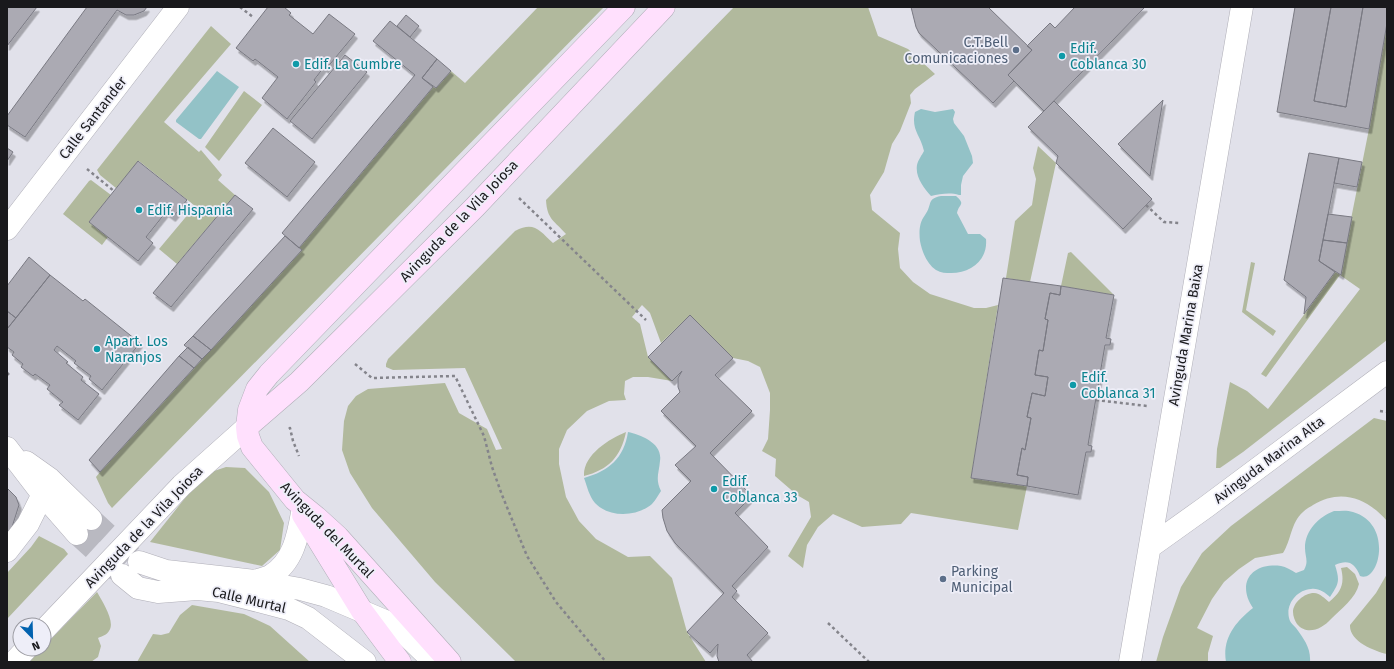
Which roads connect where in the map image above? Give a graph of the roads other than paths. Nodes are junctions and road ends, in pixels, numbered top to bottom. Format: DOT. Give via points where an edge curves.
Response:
graph roads {
  1 [pos="178,7"];
  2 [pos="624,7"];
  3 [pos="664,7"];
  4 [pos="1242,7"];
  5 [pos="7,229"];
  6 [pos="1387,372"];
  7 [pos="247,427"];
  8 [pos="9,450"];
  9 [pos="47,487"];
  10 [pos="299,506"];
  11 [pos="84,526"];
  12 [pos="1150,547"];
  13 [pos="7,550"];
  14 [pos="139,562"];
  15 [pos="122,575"];
  16 [pos="256,581"];
  17 [pos="362,611"];
  18 [pos="52,622"];
  19 [pos="365,662"];
  20 [pos="400,662"];
  21 [pos="434,662"];
  22 [pos="450,662"];
  23 [pos="1130,662"];
  1 -- 5 [label="street, Calle Santander"];
  2 -- 7 [label="main road" via="269,374 257,390 249,410"];
  3 -- 7 [label="main road, Avinguda de la Vila Joiosa" via="475,207 299,382"];
  4 -- 12 [label="street, Avinguda Marina Baixa"];
  6 -- 12 [label="street, Avinguda Marina Alta"];
  7 -- 10 [label="main road, Avinguda del Murtal" via="252,447"];
  7 -- 18 [label="street, Avinguda de la Vila Joiosa" via="182,485"];
  8 -- 9 [label="street"];
  9 -- 11 [label="street"];
  9 -- 13 [label="street" via="28,524"];
  10 -- 16 [label="street, Calle Murtal" via="296,542 289,558 270,576"];
  10 -- 17 [label="main road"];
  10 -- 22 [label="main road, Avinguda del Murtal" via="316,517 338,538"];
  12 -- 23 [label="street, Avinguda Marina Baixa"];
  14 -- 16 [label="street, Calle Murtal" via="166,571"];
  15 -- 19 [label="street, Calle Murtal" via="138,588 158,592 197,589 219,591 289,609 308,618"];
  16 -- 17 [label="street, Calle Murtal" via="326,596"];
  17 -- 20 [label="main road"];
  17 -- 21 [label="street, Calle Murtal" via="404,633"];
}
